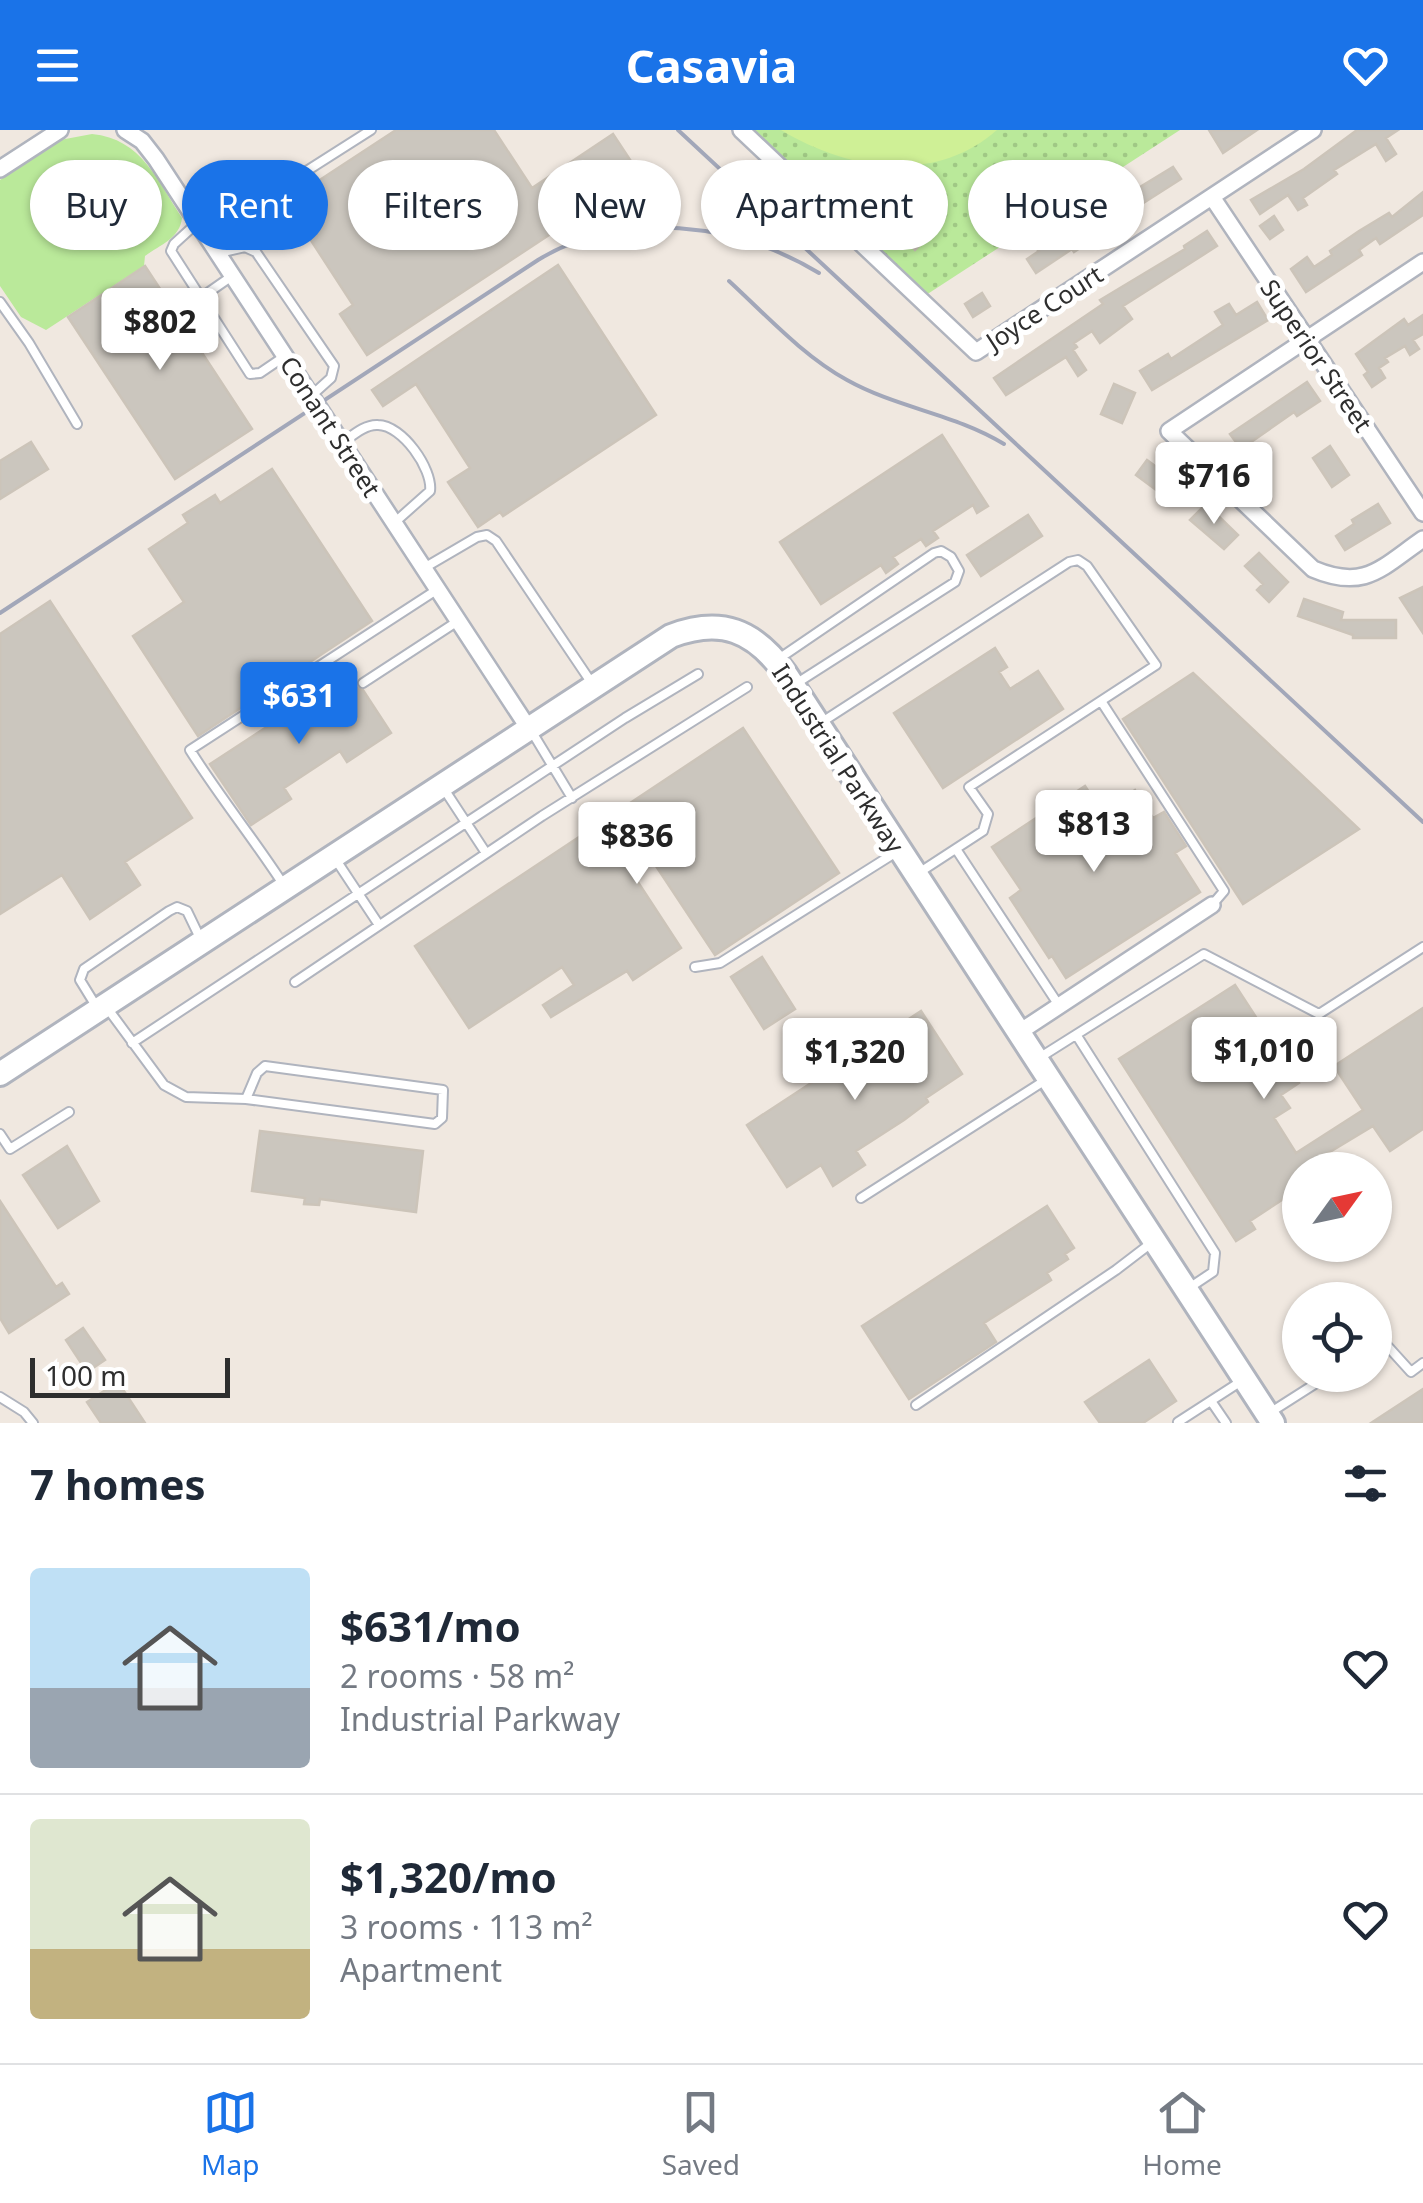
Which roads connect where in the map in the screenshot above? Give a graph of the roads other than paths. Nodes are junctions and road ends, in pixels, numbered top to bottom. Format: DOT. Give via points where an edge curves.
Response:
graph roads {
  1 [pos="125,130"];
  2 [pos="371,130"];
  3 [pos="741,130"];
  4 [pos="1313,130"];
  5 [pos="58,131"];
  6 [pos="320,160"];
  7 [pos="0,168"];
  8 [pos="1212,198"];
  9 [pos="182,199"];
  10 [pos="182,240"];
  11 [pos="215,250"];
  12 [pos="218,254"];
  13 [pos="1423,262"];
  14 [pos="232,276"];
  15 [pos="199,298"];
  16 [pos="0,302"];
  17 [pos="1307,340"];
  18 [pos="285,356"];
  19 [pos="311,396"];
  20 [pos="77,424"];
  21 [pos="342,443"];
  22 [pos="1423,513"];
  23 [pos="394,523"];
  24 [pos="1423,539"];
  25 [pos="424,568"];
  26 [pos="438,590"];
  27 [pos="458,621"];
  28 [pos="776,660"];
  29 [pos="698,674"];
  30 [pos="363,683"];
  31 [pos="594,686"];
  32 [pos="793,686"];
  33 [pos="747,687"];
  34 [pos="1101,701"];
  35 [pos="818,724"];
  36 [pos="529,728"];
  37 [pos="552,767"];
  38 [pos="442,786"];
  39 [pos="572,798"];
  40 [pos="467,824"];
  41 [pos="956,849"];
  42 [pos="899,850"];
  43 [pos="486,853"];
  44 [pos="334,856"];
  45 [pos="916,875"];
  46 [pos="286,888"];
  47 [pos="360,895"];
  48 [pos="1212,905"];
  49 [pos="379,924"];
  50 [pos="202,942"];
  51 [pos="1423,946"];
  52 [pos="696,966"];
  53 [pos="295,982"];
  54 [pos="102,1007"];
  55 [pos="1060,1007"];
  56 [pos="1018,1033"];
  57 [pos="1076,1036"];
  58 [pos="132,1043"];
  59 [pos="1042,1069"];
  60 [pos="0,1074"];
  61 [pos="246,1099"];
  62 [pos="69,1112"];
  63 [pos="0,1134"];
  64 [pos="861,1198"];
  65 [pos="1154,1241"];
  66 [pos="1186,1290"];
  67 [pos="1392,1351"];
  68 [pos="1423,1364"];
  69 [pos="1244,1380"];
  70 [pos="1306,1392"];
  71 [pos="0,1397"];
  72 [pos="1211,1401"];
  73 [pos="916,1405"];
  74 [pos="1270,1419"];
  75 [pos="1178,1422"];
  76 [pos="33,1423"];
  77 [pos="1226,1423"];
  1 -- 9 [label="street, Conant Street" via="142,141"];
  2 -- 6 [label="lane"];
  3 -- 8 [label="street, Joyce Court" via="976,352"];
  4 -- 8 [label="street, Joyce Court"];
  5 -- 7 [label="street"];
  8 -- 17 [label="street, Superior Street"];
  10 -- 15 [label="lane" via="171,251"];
  11 -- 12 [label="street, Conant Street"];
  12 -- 14 [label="street, Conant Street"];
  12 -- 19 [label="lane" via="245,247 256,252 334,366"];
  13 -- 17 [label="street"];
  14 -- 15 [label="lane"];
  14 -- 18 [label="street, Conant Street"];
  15 -- 18 [label="lane" via="250,374"];
  16 -- 20 [label="lane"];
  17 -- 22 [label="street, Superior Street"];
  17 -- 24 [label="street" via="1169,431 1313,569 1336,579 1367,577"];
  18 -- 19 [label="street, Conant Street"];
  19 -- 21 [label="street, Conant Street"];
  21 -- 23 [label="street, Conant Street"];
  21 -- 23 [label="lane" via="382,425 398,432 426,471 430,491"];
  23 -- 25 [label="street, Conant Street"];
  25 -- 26 [label="street, Conant Street"];
  25 -- 31 [label="lane" via="478,537 496,541"];
  26 -- 27 [label="street, Conant Street"];
  26 -- 46 [label="lane" via="190,750"];
  27 -- 30 [label="lane"];
  27 -- 36 [label="street, Conant Street"];
  28 -- 31 [label="street, Industrial Parkway" via="742,633 696,627 670,636"];
  28 -- 32 [label="street, Industrial Parkway"];
  28 -- 32 [label="lane" via="934,554 951,556 959,572 955,582"];
  29 -- 37 [label="lane"];
  31 -- 36 [label="street, Industrial Parkway"];
  32 -- 35 [label="street, Industrial Parkway"];
  33 -- 39 [label="lane"];
  34 -- 35 [label="lane" via="1156,664 1078,560"];
  34 -- 41 [label="lane" via="969,787 988,814 983,831"];
  34 -- 48 [label="lane" via="1224,891"];
  35 -- 42 [label="street, Industrial Parkway"];
  36 -- 37 [label="lane"];
  36 -- 38 [label="street, Industrial Parkway"];
  37 -- 39 [label="lane"];
  37 -- 40 [label="lane"];
  38 -- 40 [label="lane"];
  38 -- 44 [label="street, Industrial Parkway"];
  39 -- 43 [label="lane"];
  40 -- 43 [label="lane"];
  40 -- 47 [label="lane"];
  41 -- 45 [label="lane"];
  41 -- 55 [label="lane"];
  42 -- 45 [label="street, Industrial Parkway"];
  42 -- 52 [label="lane" via="720,963"];
  43 -- 49 [label="lane"];
  44 -- 46 [label="street, Industrial Parkway"];
  44 -- 47 [label="lane"];
  45 -- 56 [label="street, Industrial Parkway"];
  46 -- 50 [label="street, Industrial Parkway"];
  47 -- 49 [label="lane"];
  47 -- 58 [label="lane"];
  48 -- 55 [label="street"];
  49 -- 53 [label="lane"];
  50 -- 54 [label="street, Industrial Parkway"];
  50 -- 54 [label="lane" via="187,911 169,911 84,969 80,980"];
  51 -- 57 [label="lane" via="1319,1014 1204,954"];
  54 -- 58 [label="lane"];
  54 -- 60 [label="street, Industrial Parkway"];
  55 -- 56 [label="street"];
  56 -- 59 [label="street, Industrial Parkway"];
  57 -- 59 [label="lane"];
  57 -- 66 [label="lane" via="1215,1254 1213,1272"];
  58 -- 61 [label="lane" via="164,1085 186,1097"];
  59 -- 64 [label="lane"];
  59 -- 65 [label="street, Industrial Parkway"];
  61 -- 61 [label="lane" via="435,1124 442,1118 443,1090 265,1066"];
  62 -- 63 [label="lane" via="10,1148"];
  65 -- 66 [label="street, Industrial Parkway"];
  65 -- 73 [label="lane"];
  66 -- 69 [label="street, Industrial Parkway"];
  67 -- 68 [label="lane" via="1411,1372"];
  69 -- 72 [label="lane"];
  69 -- 74 [label="street, Industrial Parkway"];
  70 -- 74 [label="lane"];
  71 -- 76 [label="lane"];
  72 -- 75 [label="lane"];
  72 -- 77 [label="lane"];
}
